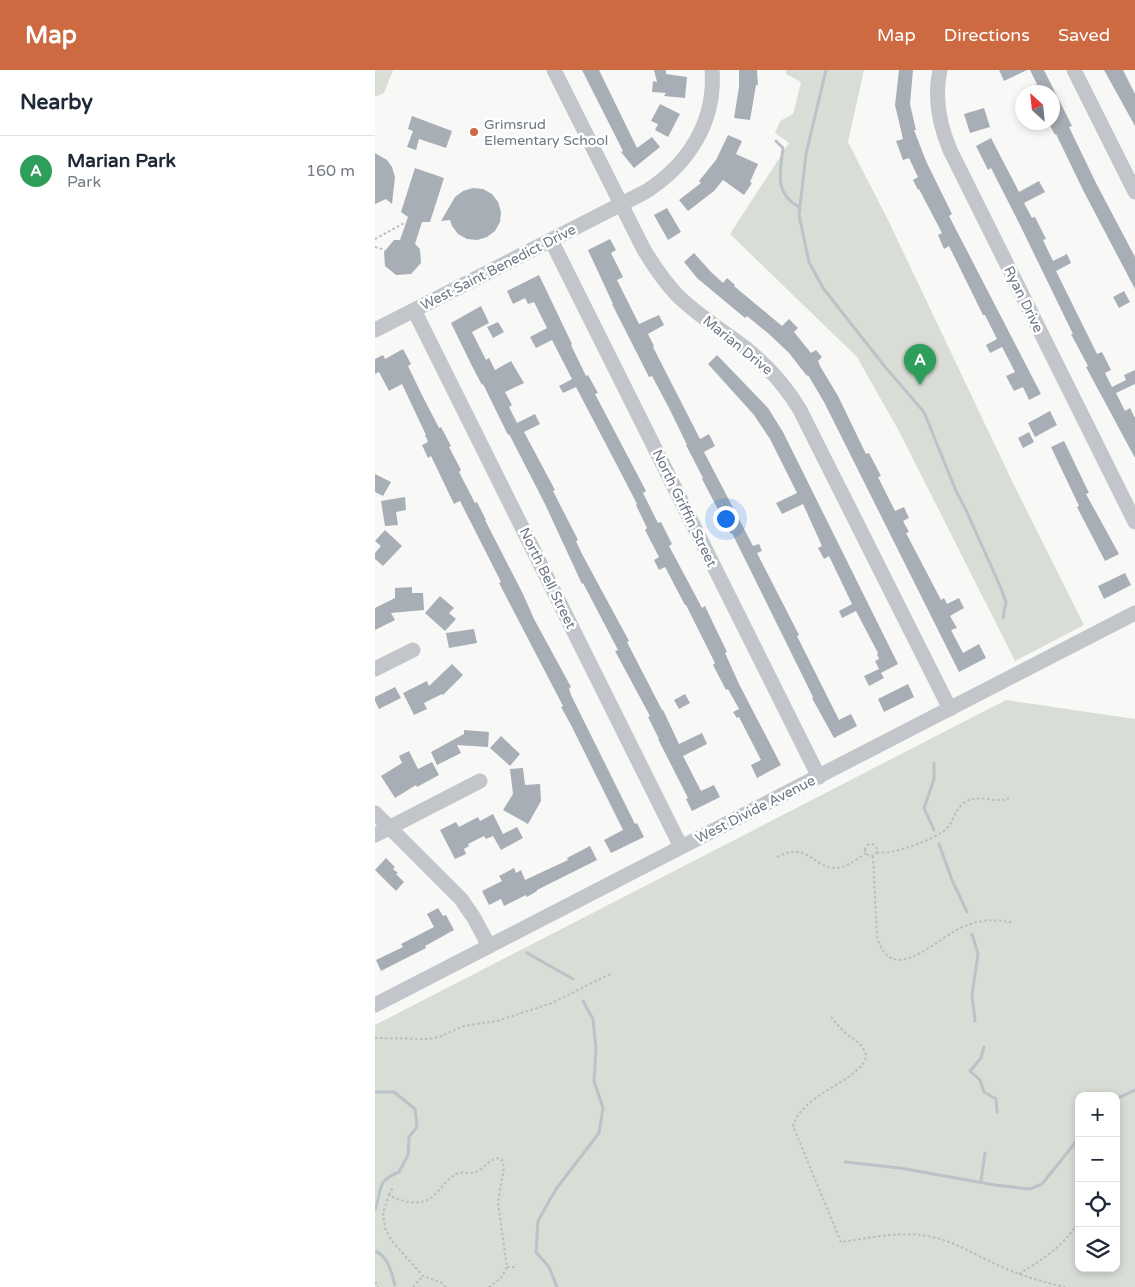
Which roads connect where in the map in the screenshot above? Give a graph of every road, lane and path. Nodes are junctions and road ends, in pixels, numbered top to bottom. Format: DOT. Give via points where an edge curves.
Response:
graph roads {
  1 [pos="554,70"];
  2 [pos="712,70"];
  3 [pos="940,70"];
  4 [pos="1074,70"];
  5 [pos="1135,192"];
  6 [pos="621,204"];
  7 [pos="406,222"];
  8 [pos="375,239"];
  9 [pos="551,240"];
  10 [pos="375,247"];
  11 [pos="385,250"];
  12 [pos="414,310"];
  13 [pos="376,326"];
  14 [pos="1135,522"];
  15 [pos="1135,614"];
  16 [pos="413,650"];
  17 [pos="375,670"];
  18 [pos="950,709"];
  19 [pos="819,777"];
  20 [pos="480,781"];
  21 [pos="1009,798"];
  22 [pos="375,813"];
  23 [pos="382,832"];
  24 [pos="681,847"];
  25 [pos="877,852"];
  26 [pos="866,853"];
  27 [pos="873,856"];
  28 [pos="777,857"];
  29 [pos="1014,924"];
  30 [pos="489,946"];
  31 [pos="610,974"];
  32 [pos="375,1005"];
  33 [pos="831,1017"];
  34 [pos="375,1038"];
  35 [pos="393,1187"];
  36 [pos="389,1195"];
  37 [pos="1075,1227"];
  38 [pos="507,1267"];
  39 [pos="516,1267"];
  40 [pos="1019,1274"];
  41 [pos="423,1276"];
  42 [pos="375,1282"];
  43 [pos="378,1287"];
  44 [pos="413,1287"];
  45 [pos="446,1287"];
  46 [pos="489,1287"];
  47 [pos="1065,1287"];
  1 -- 6 [label="street, Marian Drive"];
  2 -- 6 [label="street, West Saint Benedict Drive" via="707,116 689,153 657,185"];
  3 -- 14 [label="street, Ryan Drive" via="938,106 950,150"];
  4 -- 5 [label="street"];
  6 -- 9 [label="street, West Saint Benedict Drive"];
  6 -- 18 [label="street, Marian Drive" via="643,248 668,284 687,304 757,358 790,394"];
  7 -- 8 [label="path"];
  9 -- 12 [label="street, West Saint Benedict Drive"];
  9 -- 19 [label="street, North Griffin Street"];
  10 -- 11 [label="path"];
  12 -- 13 [label="street, West Saint Benedict Drive"];
  12 -- 24 [label="street, North Bell Street"];
  15 -- 18 [label="street, West Divide Avenue"];
  16 -- 17 [label="street"];
  18 -- 19 [label="street, West Divide Avenue"];
  19 -- 24 [label="street, West Divide Avenue"];
  20 -- 23 [label="street"];
  21 -- 25 [label="path" via="970,800 960,806 941,834 899,850"];
  22 -- 23 [label="street"];
  23 -- 30 [label="street" via="461,899"];
  24 -- 30 [label="street, West Divide Avenue"];
  25 -- 26 [label="path" via="876,846 871,844"];
  25 -- 27 [label="path"];
  26 -- 27 [label="path"];
  26 -- 28 [label="path" via="846,866 835,868 798,851"];
  27 -- 29 [label="path" via="877,936 882,948 893,958 913,958 950,933 978,921 993,919"];
  30 -- 32 [label="street, West Divide Avenue"];
  31 -- 34 [label="path" via="553,1003 497,1021 465,1026 439,1037"];
  33 -- 40 [label="path" via="863,1048 866,1058 858,1069 807,1106 793,1126 841,1242 900,1235 931,1236 961,1246"];
  35 -- 36 [label="path"];
  36 -- 38 [label="path" via="412,1202 431,1198 459,1172 476,1172 491,1160 503,1160 498,1203"];
  36 -- 41 [label="path" via="383,1213 385,1228 392,1241"];
  37 -- 40 [label="path" via="1063,1243"];
  38 -- 39 [label="path"];
  38 -- 46 [label="path" via="501,1278"];
  40 -- 47 [label="path"];
  41 -- 44 [label="path"];
  41 -- 45 [label="path"];
  42 -- 43 [label="path"];
}
